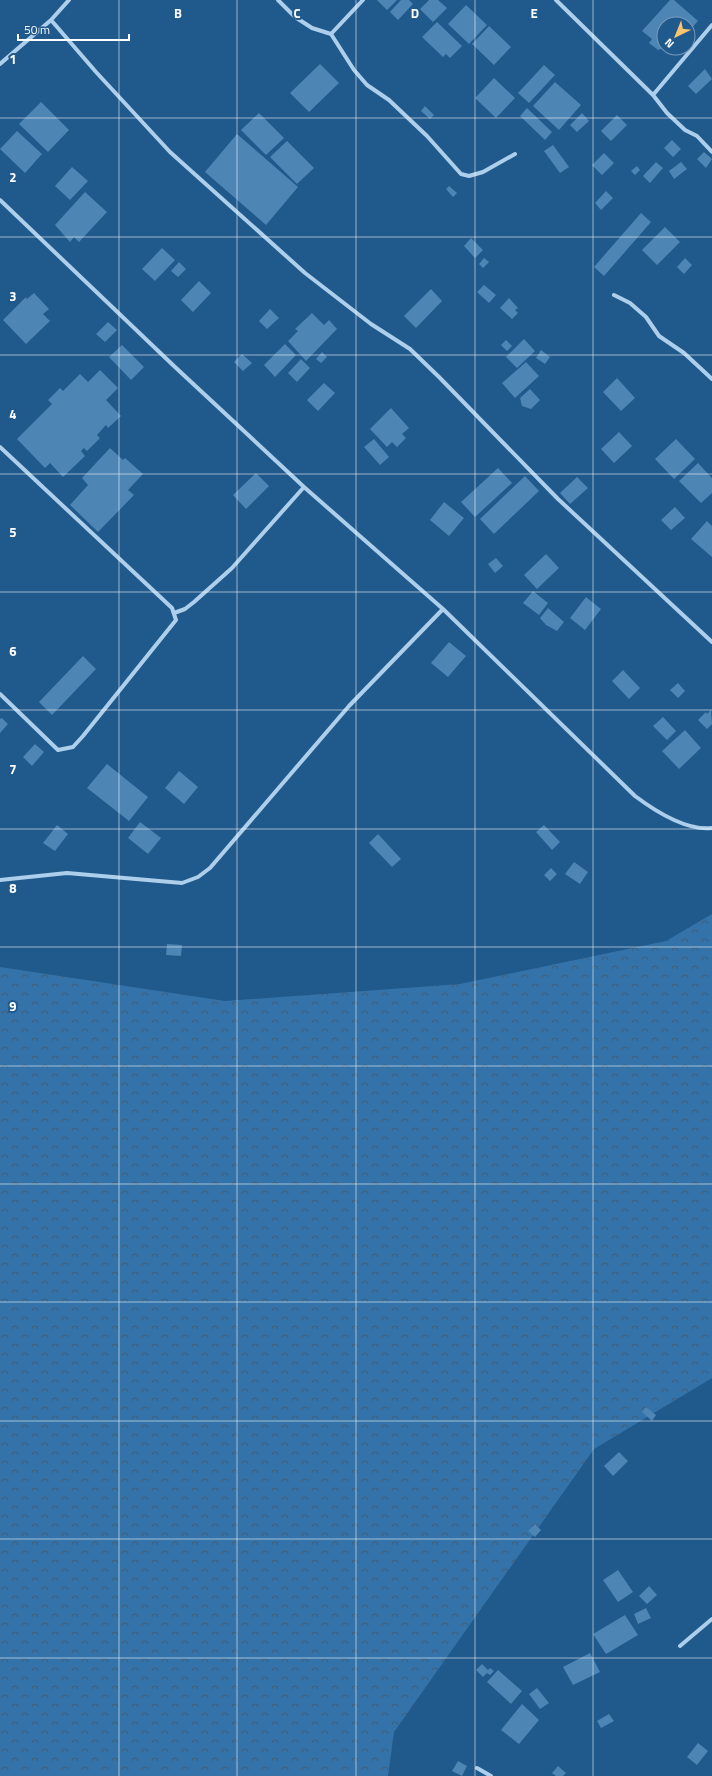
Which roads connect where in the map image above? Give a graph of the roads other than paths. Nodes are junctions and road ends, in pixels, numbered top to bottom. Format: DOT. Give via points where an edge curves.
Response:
graph roads {
  1 [pos="69,0"];
  2 [pos="278,0"];
  3 [pos="363,0"];
  4 [pos="556,0"];
  5 [pos="51,20"];
  6 [pos="712,25"];
  7 [pos="331,34"];
  8 [pos="0,64"];
  9 [pos="653,95"];
  10 [pos="712,152"];
  11 [pos="515,154"];
  12 [pos="0,200"];
  13 [pos="614,295"];
  14 [pos="712,379"];
  15 [pos="0,447"];
  16 [pos="304,487"];
  17 [pos="442,609"];
  18 [pos="174,613"];
  19 [pos="712,642"];
  20 [pos="0,694"];
  21 [pos="712,828"];
  22 [pos="0,880"];
  23 [pos="712,1619"];
  24 [pos="680,1646"];
  25 [pos="476,1768"];
  26 [pos="491,1776"];
  1 -- 5 [label="street"];
  2 -- 7 [label="street" via="295,17 312,28"];
  3 -- 7 [label="street"];
  4 -- 9 [label="street"];
  5 -- 8 [label="street"];
  5 -- 19 [label="street" via="170,152 305,273 371,324 410,350 558,499"];
  6 -- 9 [label="street"];
  7 -- 11 [label="street" via="354,70 427,136 461,174 470,176 483,172"];
  9 -- 10 [label="street" via="667,113 697,136"];
  12 -- 16 [label="street"];
  13 -- 14 [label="street" via="630,303 646,317 659,336 684,352"];
  15 -- 18 [label="street" via="172,608"];
  16 -- 17 [label="street"];
  16 -- 18 [label="street" via="232,568 185,609"];
  17 -- 21 [label="street" via="635,796 675,820 693,827"];
  17 -- 22 [label="street" via="350,706 210,868 198,877 182,883 67,873"];
  18 -- 20 [label="street" via="176,620 73,747 58,750"];
  23 -- 24 [label="street"];
  25 -- 26 [label="street"];
}
